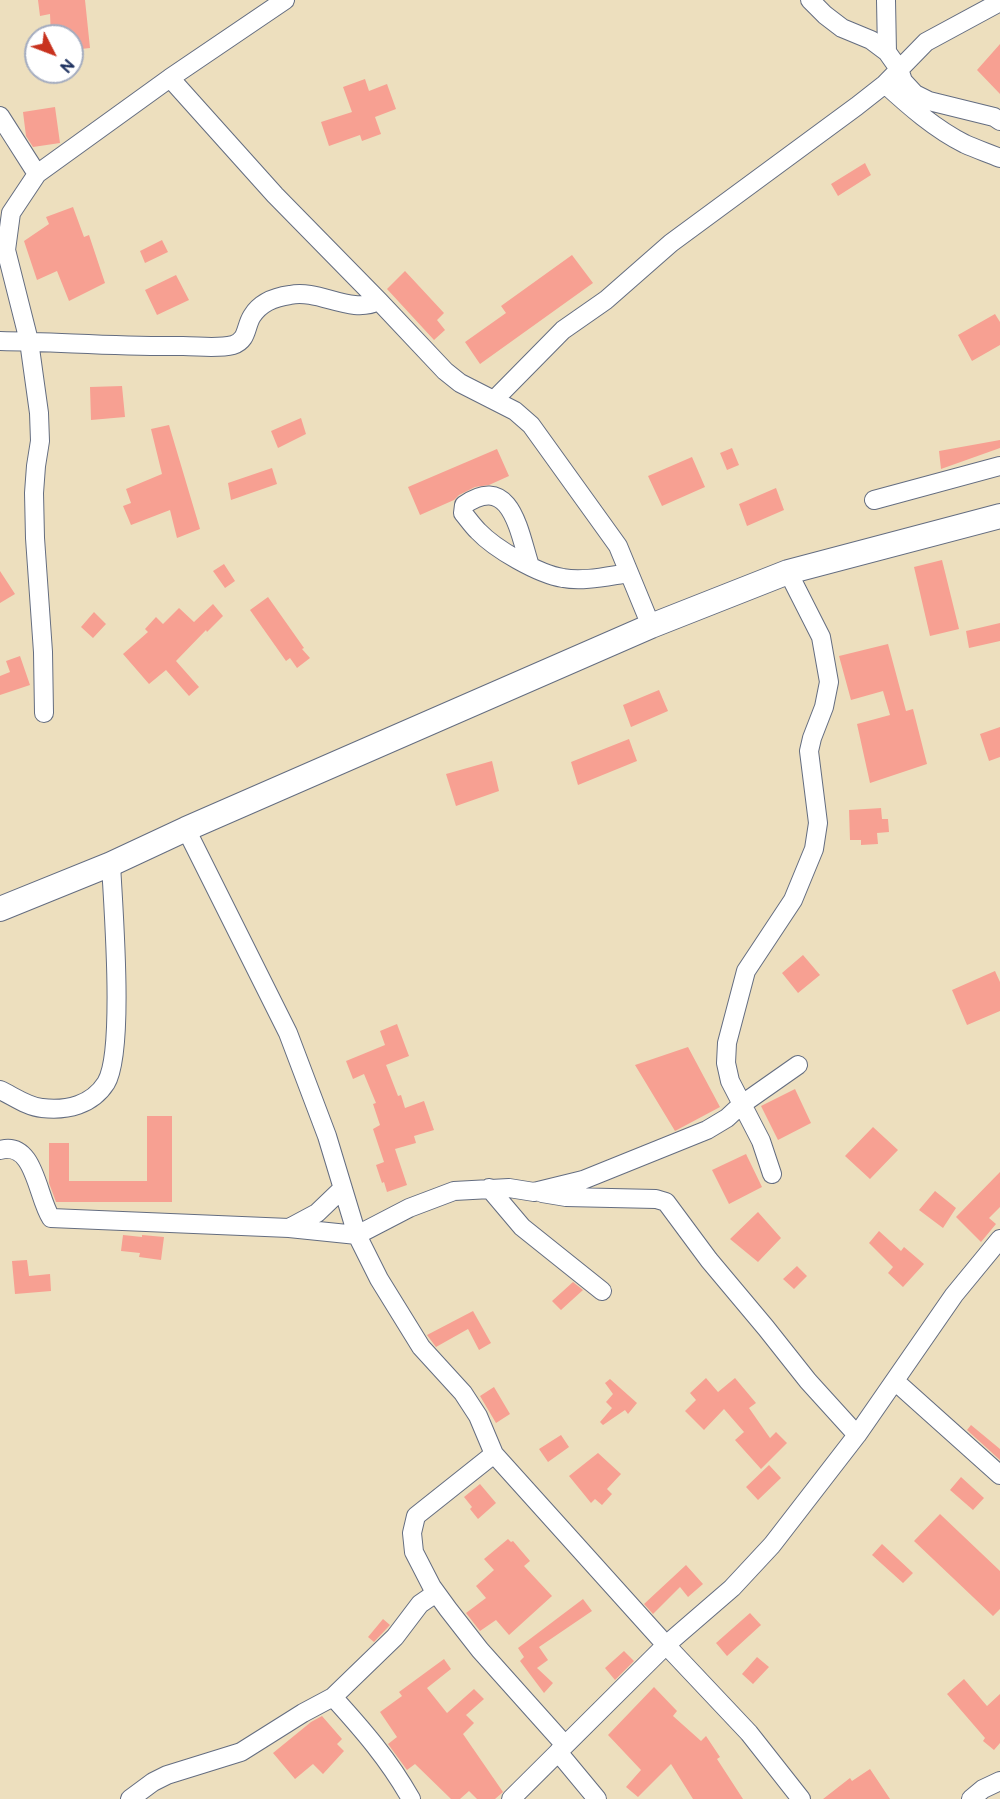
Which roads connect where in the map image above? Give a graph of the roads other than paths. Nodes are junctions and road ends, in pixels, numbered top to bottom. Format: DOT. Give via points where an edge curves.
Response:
graph roads {
  1 [pos="285,0"];
  2 [pos="810,0"];
  3 [pos="886,0"];
  4 [pos="1000,2"];
  5 [pos="887,52"];
  6 [pos="899,69"];
  7 [pos="170,78"];
  8 [pos="885,84"];
  9 [pos="0,116"];
  10 [pos="1000,121"];
  11 [pos="1000,147"];
  12 [pos="982,150"];
  13 [pos="1000,158"];
  14 [pos="37,174"];
  15 [pos="380,301"];
  16 [pos="0,341"];
  17 [pos="29,341"];
  18 [pos="494,400"];
  19 [pos="1000,466"];
  20 [pos="874,500"];
  21 [pos="1000,516"];
  22 [pos="530,566"];
  23 [pos="788,572"];
  24 [pos="629,573"];
  25 [pos="651,626"];
  26 [pos="44,713"];
  27 [pos="186,829"];
  28 [pos="111,864"];
  29 [pos="0,909"];
  30 [pos="798,1065"];
  31 [pos="0,1090"];
  32 [pos="741,1105"];
  33 [pos="0,1150"];
  34 [pos="772,1174"];
  35 [pos="489,1188"];
  36 [pos="342,1189"];
  37 [pos="534,1192"];
  38 [pos="289,1228"];
  39 [pos="357,1235"];
  40 [pos="1000,1239"];
  41 [pos="602,1291"];
  42 [pos="895,1381"];
  43 [pos="857,1435"];
  44 [pos="494,1454"];
  45 [pos="1000,1475"];
  46 [pos="436,1593"];
  47 [pos="666,1645"];
  48 [pos="333,1697"];
  49 [pos="561,1749"];
  50 [pos="1000,1781"];
  51 [pos="130,1799"];
  52 [pos="411,1799"];
  53 [pos="511,1799"];
  54 [pos="597,1799"];
  55 [pos="801,1799"];
  56 [pos="971,1799"];
  1 -- 7 [label="street"];
  2 -- 5 [label="street" via="842,28 871,40"];
  3 -- 5 [label="street"];
  4 -- 6 [label="street" via="935,36"];
  5 -- 6 [label="street"];
  6 -- 8 [label="street"];
  6 -- 10 [label="street" via="903,81 928,101"];
  7 -- 14 [label="street"];
  7 -- 15 [label="street" via="275,195"];
  8 -- 12 [label="street" via="930,122 964,144"];
  8 -- 18 [label="street" via="671,243 606,300 563,330"];
  9 -- 14 [label="street"];
  11 -- 12 [label="street"];
  12 -- 13 [label="street"];
  14 -- 17 [label="street" via="11,213 6,250"];
  15 -- 17 [label="street" via="362,306 308,294 277,298 253,315 243,339 219,347"];
  15 -- 18 [label="street" via="445,371"];
  16 -- 17 [label="street"];
  17 -- 26 [label="street" via="39,413 34,504"];
  18 -- 24 [label="street" via="531,425 618,546"];
  19 -- 20 [label="street"];
  21 -- 23 [label="street"];
  22 -- 24 [label="street" via="565,579"];
  23 -- 25 [label="street"];
  23 -- 32 [label="street" via="821,637 829,682 809,751 818,823 814,849 793,900 746,971 727,1043 726,1063 729,1082"];
  24 -- 25 [label="street"];
  25 -- 27 [label="street"];
  27 -- 28 [label="street"];
  27 -- 36 [label="street" via="288,1033 327,1136"];
  28 -- 29 [label="street"];
  28 -- 31 [label="street" via="116,1026 107,1081 83,1104 66,1109 40,1108"];
  30 -- 32 [label="street"];
  32 -- 34 [label="street" via="761,1141"];
  32 -- 37 [label="street" via="707,1130 582,1180"];
  33 -- 38 [label="street" via="7,1148 23,1154 32,1167 51,1218"];
  35 -- 37 [label="street"];
  35 -- 39 [label="street" via="454,1191 409,1208"];
  35 -- 41 [label="street" via="522,1227"];
  36 -- 38 [label="street" via="317,1213"];
  36 -- 39 [label="street"];
  37 -- 43 [label="street" via="666,1202 808,1381"];
  38 -- 39 [label="street"];
  39 -- 44 [label="street" via="421,1347 463,1393 478,1416"];
  40 -- 42 [label="street" via="954,1295"];
  42 -- 43 [label="street"];
  42 -- 45 [label="street"];
  43 -- 47 [label="street" via="772,1545 732,1588"];
  44 -- 46 [label="street" via="416,1516 412,1533 414,1552"];
  44 -- 47 [label="street"];
  46 -- 48 [label="street" via="420,1604 395,1637"];
  46 -- 49 [label="street"];
  47 -- 49 [label="street"];
  47 -- 55 [label="street" via="749,1733"];
  48 -- 51 [label="street" via="241,1752 167,1775"];
  48 -- 52 [label="street" via="372,1740"];
  49 -- 53 [label="street"];
  49 -- 54 [label="street"];
  50 -- 56 [label="street"];
}
